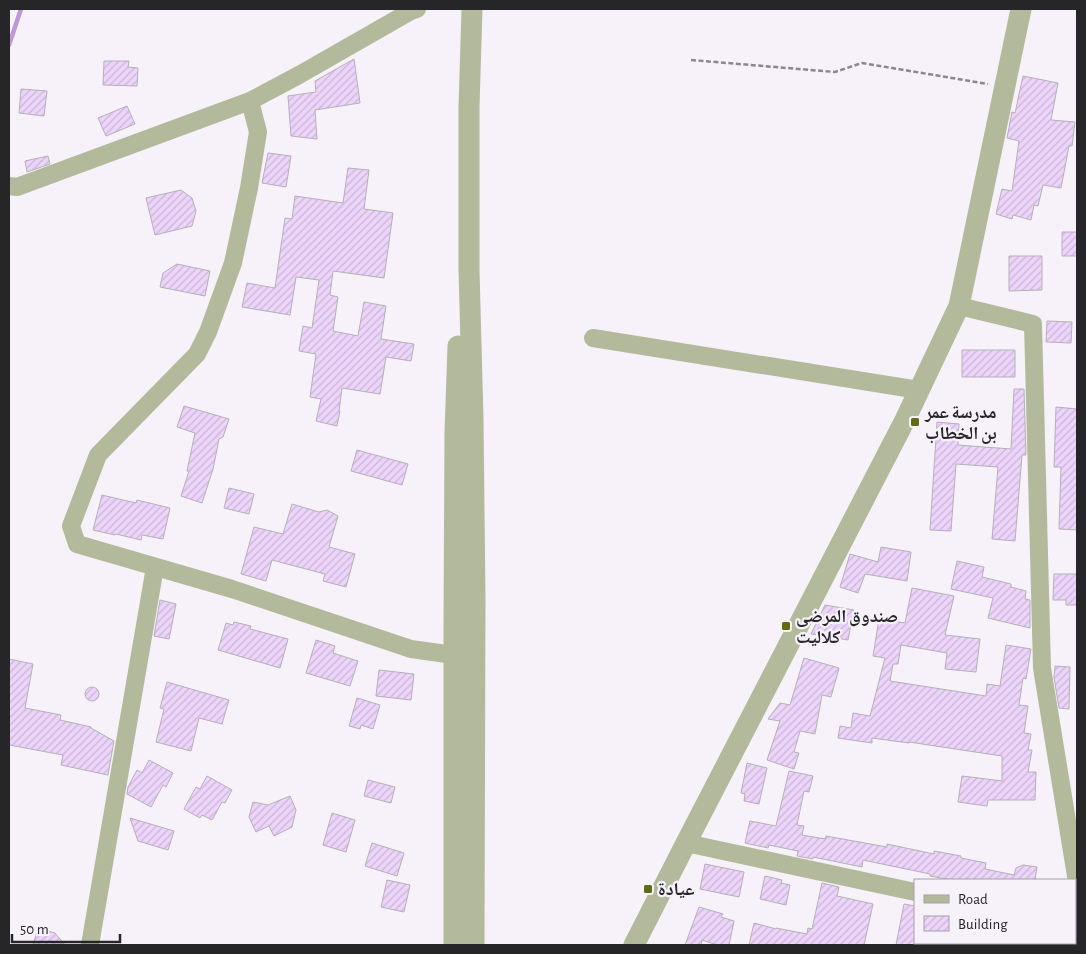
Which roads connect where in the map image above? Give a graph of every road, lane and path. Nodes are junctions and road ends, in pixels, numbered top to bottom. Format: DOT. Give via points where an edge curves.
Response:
graph roads {
  1 [pos="417,9"];
  2 [pos="463,9"];
  3 [pos="472,9"];
  4 [pos="1021,9"];
  5 [pos="691,60"];
  6 [pos="1004,87"];
  7 [pos="250,101"];
  8 [pos="9,186"];
  9 [pos="958,306"];
  10 [pos="593,338"];
  11 [pos="919,390"];
  12 [pos="155,568"];
  13 [pos="454,655"];
  14 [pos="686,843"];
  15 [pos="1077,882"];
  16 [pos="914,892"];
  17 [pos="90,945"];
  18 [pos="454,945"];
  19 [pos="474,945"];
  20 [pos="634,945"];
  1 -- 7 [label="street"];
  2 -- 13 [label="street"];
  3 -- 19 [label="street" via="469,270 475,597"];
  4 -- 6 [label="street"];
  5 -- 6 [label="path" via="836,72 862,63"];
  6 -- 9 [label="street"];
  7 -- 8 [label="street" via="17,187"];
  7 -- 12 [label="street" via="258,132 249,188 233,264 208,332 197,354 98,455 71,526 77,544"];
  9 -- 11 [label="street"];
  9 -- 15 [label="street" via="1033,324 1042,668"];
  10 -- 11 [label="street"];
  11 -- 14 [label="street"];
  12 -- 13 [label="street" via="412,649"];
  12 -- 17 [label="street"];
  13 -- 18 [label="street"];
  14 -- 16 [label="street"];
  14 -- 20 [label="street"];
}
